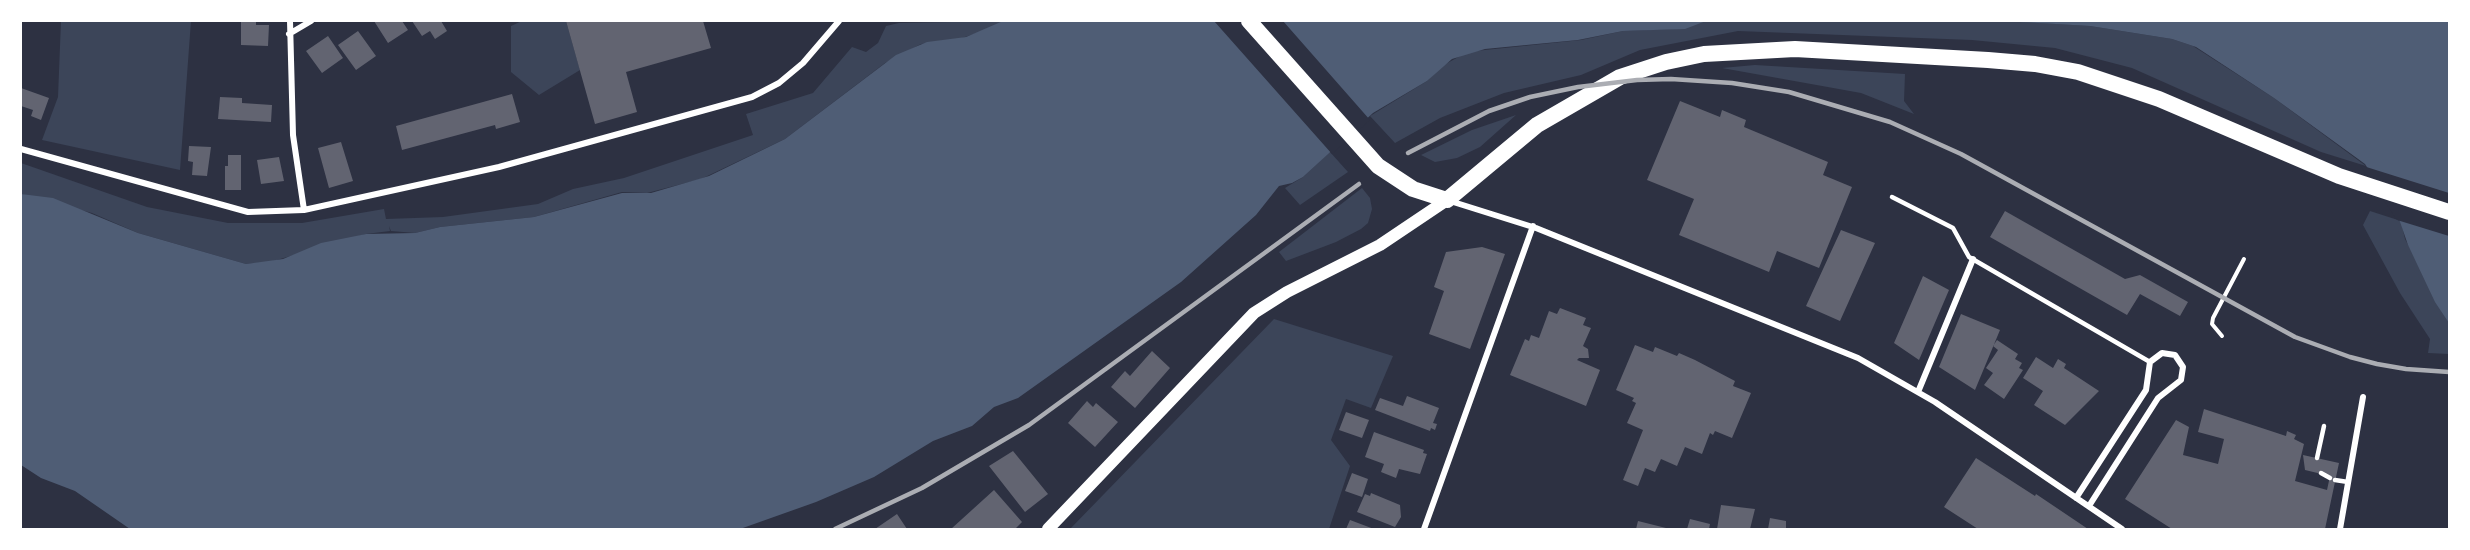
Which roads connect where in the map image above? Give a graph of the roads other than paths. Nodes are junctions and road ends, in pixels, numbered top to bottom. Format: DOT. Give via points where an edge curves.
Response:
graph roads {
  1 [pos="290,21"];
  2 [pos="310,21"];
  3 [pos="839,21"];
  4 [pos="1249,21"];
  5 [pos="289,34"];
  6 [pos="21,149"];
  7 [pos="1892,197"];
  8 [pos="1447,200"];
  9 [pos="304,210"];
  10 [pos="2449,212"];
  11 [pos="1533,226"];
  12 [pos="1973,259"];
  13 [pos="2150,362"];
  14 [pos="1918,392"];
  15 [pos="2363,397"];
  16 [pos="2324,426"];
  17 [pos="2317,458"];
  18 [pos="2321,474"];
  19 [pos="2348,482"];
  20 [pos="2076,498"];
  21 [pos="2089,506"];
  22 [pos="1048,529"];
  23 [pos="1424,529"];
  24 [pos="2122,529"];
  25 [pos="2340,529"];
  1 -- 5 [label="street"];
  2 -- 5 [label="street"];
  3 -- 9 [label="street" via="803,63 752,97 499,167"];
  4 -- 8 [label="highway" via="1374,163 1420,192"];
  5 -- 9 [label="street" via="293,135"];
  6 -- 9 [label="street" via="248,212"];
  7 -- 12 [label="lane" via="1953,228"];
  8 -- 10 [label="highway" via="1562,108 1607,83 1642,69 1720,51 1803,50 1988,60 2068,70 2159,99 2310,165"];
  8 -- 11 [label="street"];
  8 -- 22 [label="main road" via="1380,245 1254,313"];
  11 -- 14 [label="street" via="1827,344"];
  11 -- 23 [label="street"];
  12 -- 13 [label="lane"];
  12 -- 14 [label="street"];
  13 -- 20 [label="street" via="2145,390"];
  13 -- 21 [label="street" via="2159,354 2172,354 2182,364 2182,377 2157,398"];
  14 -- 20 [label="street"];
  15 -- 19 [label="street"];
  16 -- 17 [label="lane"];
  18 -- 19 [label="lane"];
  19 -- 25 [label="street"];
  20 -- 21 [label="street"];
  21 -- 24 [label="street"];
}
